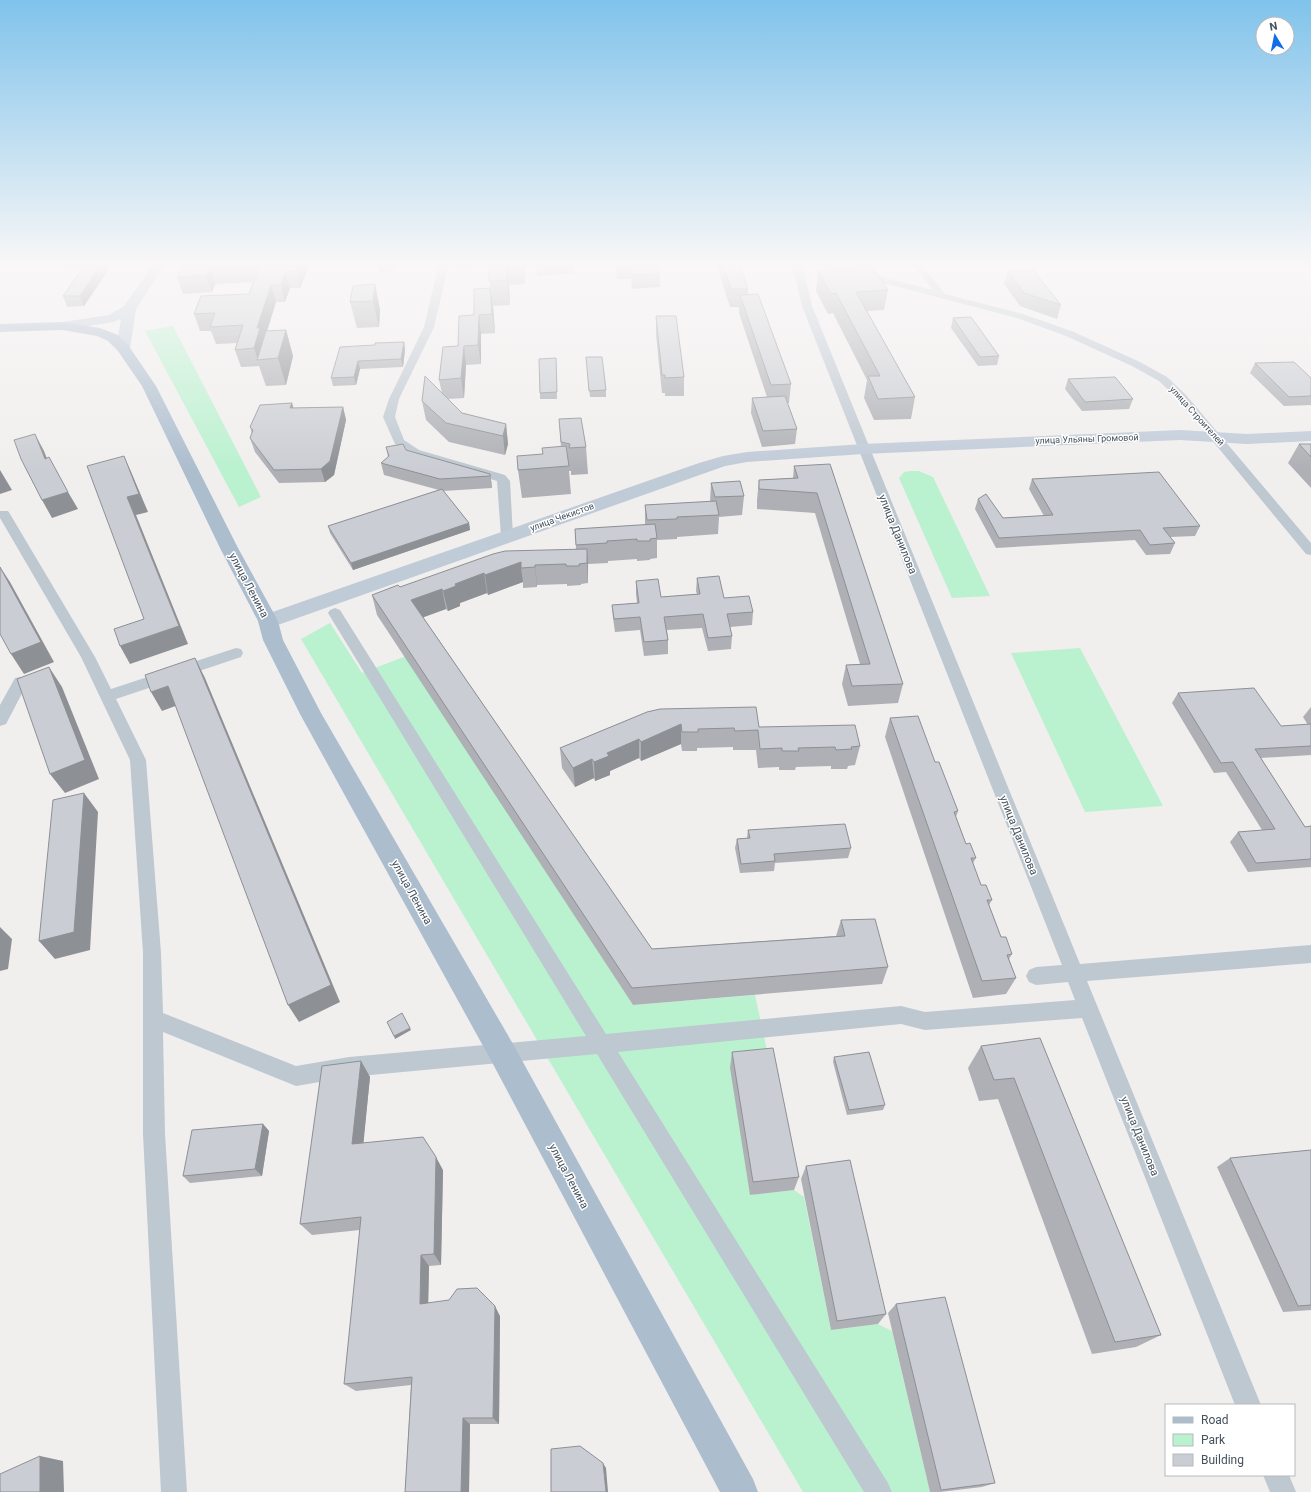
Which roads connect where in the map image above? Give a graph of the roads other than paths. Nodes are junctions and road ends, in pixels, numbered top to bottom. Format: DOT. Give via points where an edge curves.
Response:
graph roads {
  1 [pos="101,333"];
  2 [pos="126,333"];
  3 [pos="426,333"];
  4 [pos="818,333"];
  5 [pos="1066,333"];
  6 [pos="124,348"];
  7 [pos="1311,436"];
  8 [pos="1216,437"];
  9 [pos="864,449"];
  10 [pos="4,514"];
  11 [pos="507,536"];
  12 [pos="1311,551"];
  13 [pos="335,613"];
  14 [pos="268,621"];
  15 [pos="236,653"];
  16 [pos="20,682"];
  17 [pos="107,696"];
  18 [pos="0,720"];
  19 [pos="1311,954"];
  20 [pos="1311,964"];
  21 [pos="1036,976"];
  22 [pos="1076,976"];
  23 [pos="1088,1008"];
  24 [pos="152,1018"];
  25 [pos="601,1043"];
  26 [pos="503,1054"];
  27 [pos="1248,1404"];
  28 [pos="1276,1476"];
  29 [pos="174,1492"];
  30 [pos="740,1492"];
  31 [pos="879,1492"];
  32 [pos="1283,1492"];
  1 -- 6 [label="main road, улица Ленина" via="114,338"];
  2 -- 6 [label="street"];
  3 -- 11 [label="street" via="394,398 389,418 400,442 415,452 504,481"];
  4 -- 9 [label="street, улица Данилова"];
  5 -- 8 [label="street, улица Строителей" via="1163,379"];
  6 -- 14 [label="main road, улица Ленина" via="149,386"];
  7 -- 8 [label="street, улица Ульяны Громовой" via="1247,439"];
  8 -- 9 [label="street, улица Ульяны Громовой" via="1180,435"];
  8 -- 12 [label="street, улица Строителей"];
  9 -- 11 [label="street, улица Чекистов" via="723,460"];
  9 -- 22 [label="street, улица Данилова"];
  10 -- 17 [label="street" via="88,657"];
  11 -- 14 [label="street, улица Чекистов"];
  13 -- 25 [label="street"];
  14 -- 26 [label="main road, улица Ленина" via="273,640 311,714"];
  15 -- 17 [label="street"];
  16 -- 18 [label="street"];
  17 -- 24 [label="street" via="138,760 152,953"];
  19 -- 22 [label="street"];
  20 -- 22 [label="street"];
  21 -- 22 [label="street"];
  22 -- 23 [label="street, улица Данилова"];
  23 -- 25 [label="street" via="924,1021 901,1015"];
  23 -- 27 [label="street, улица Данилова"];
  24 -- 26 [label="street" via="296,1076 350,1067"];
  24 -- 29 [label="street" via="154,1134"];
  25 -- 26 [label="street"];
  25 -- 31 [label="street"];
  26 -- 30 [label="main road, улица Ленина"];
  28 -- 32 [label="street"];
}
